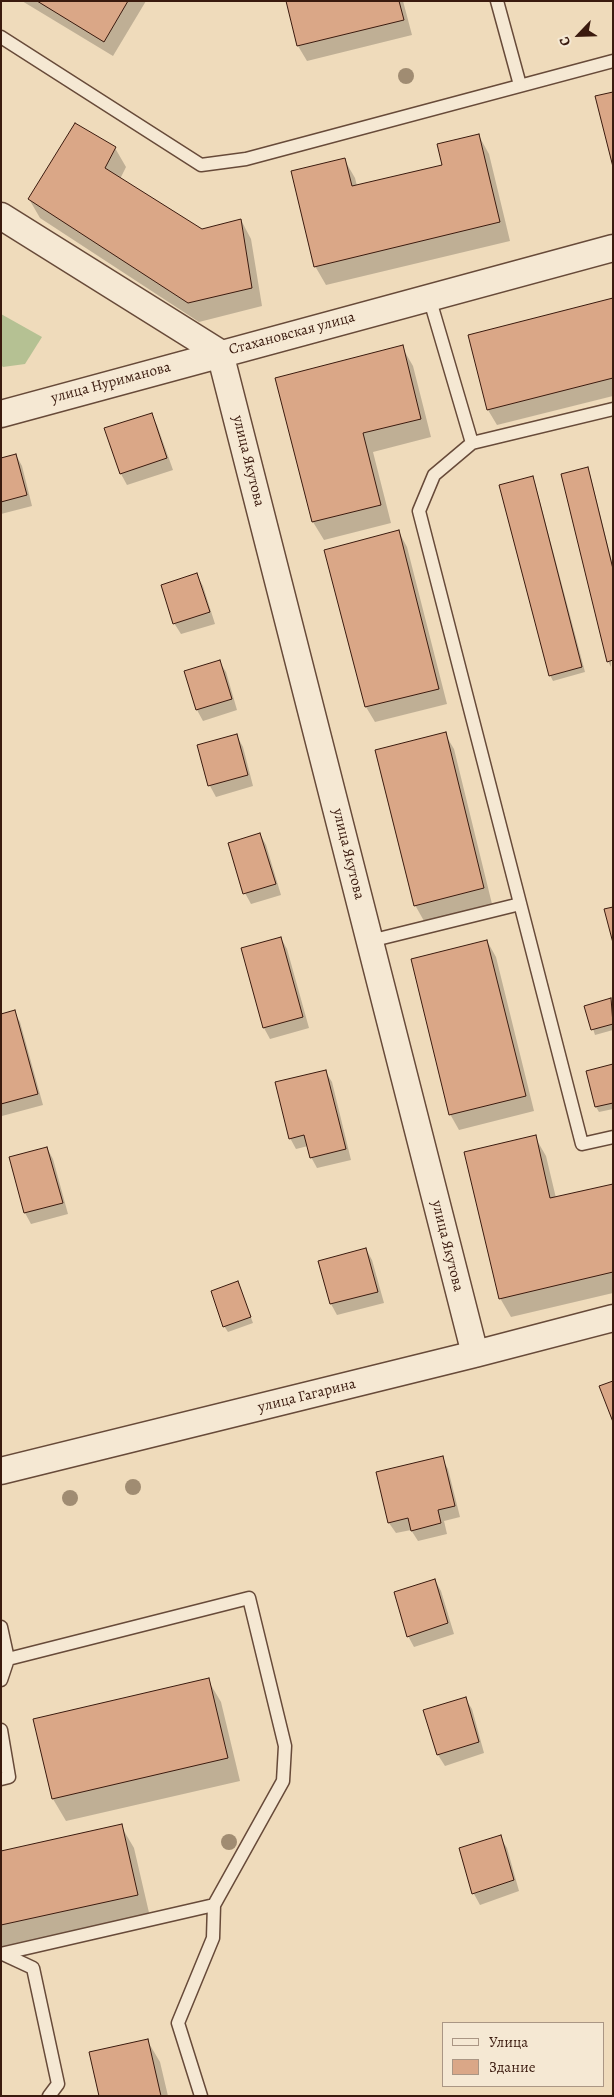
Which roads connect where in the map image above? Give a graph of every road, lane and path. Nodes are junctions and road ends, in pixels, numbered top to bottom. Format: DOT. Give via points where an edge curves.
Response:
graph roads {
  1 [pos="497,1"];
  2 [pos="1,37"];
  3 [pos="613,60"];
  4 [pos="520,85"];
  5 [pos="1,216"];
  6 [pos="613,248"];
  7 [pos="429,297"];
  8 [pos="220,353"];
  9 [pos="613,409"];
  10 [pos="1,414"];
  11 [pos="472,443"];
  12 [pos="520,904"];
  13 [pos="370,941"];
  14 [pos="613,1137"];
  15 [pos="613,1318"];
  16 [pos="475,1354"];
  17 [pos="3,1465"];
  18 [pos="1,1627"];
  19 [pos="8,1659"];
  20 [pos="1,1680"];
  21 [pos="1,1730"];
  22 [pos="1,1779"];
  23 [pos="214,1904"];
  24 [pos="2,1954"];
  25 [pos="49,2096"];
  26 [pos="201,2096"];
  1 -- 4 [label="lane"];
  2 -- 4 [label="lane" via="201,165 246,159"];
  3 -- 4 [label="lane"];
  5 -- 8 [label="street, Стахановская улица"];
  6 -- 7 [label="street, Стахановская улица"];
  7 -- 8 [label="street, Стахановская улица"];
  7 -- 11 [label="lane"];
  8 -- 10 [label="street, улица Нуриманова"];
  8 -- 13 [label="street, улица Якутова"];
  9 -- 11 [label="lane"];
  11 -- 12 [label="lane" via="434,475 419,511"];
  12 -- 13 [label="lane"];
  12 -- 14 [label="lane" via="582,1144"];
  13 -- 16 [label="street, улица Якутова"];
  15 -- 16 [label="street, улица Гагарина"];
  16 -- 17 [label="street, улица Гагарина"];
  18 -- 19 [label="lane"];
  19 -- 20 [label="lane"];
  19 -- 23 [label="lane" via="249,1598 285,1746 283,1781"];
  21 -- 22 [label="lane" via="8,1777"];
  23 -- 24 [label="lane"];
  23 -- 26 [label="lane" via="213,1938 178,2022"];
  24 -- 25 [label="lane" via="33,1968 58,2084"];
}
